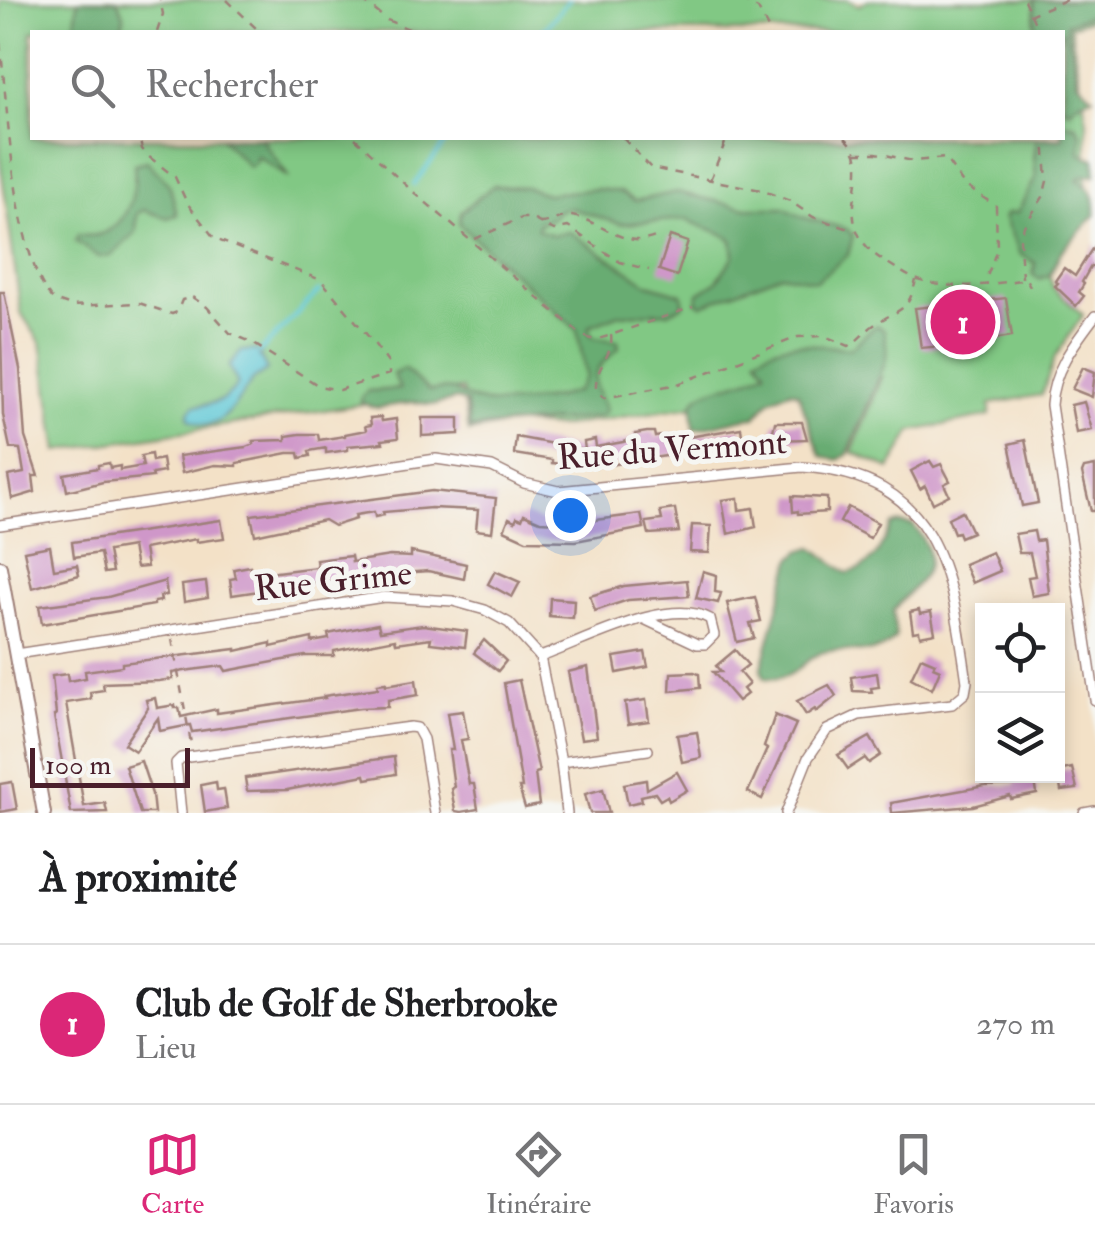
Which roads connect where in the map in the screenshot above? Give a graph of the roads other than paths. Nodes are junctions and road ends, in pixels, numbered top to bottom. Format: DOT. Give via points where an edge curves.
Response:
graph roads {
  1 [pos="1095,316"];
  2 [pos="0,525"];
  3 [pos="0,567"];
  4 [pos="644,619"];
  5 [pos="16,654"];
  6 [pos="1092,657"];
  7 [pos="540,658"];
  8 [pos="1095,700"];
  9 [pos="648,750"];
  10 [pos="560,762"];
  11 [pos="1095,811"];
  12 [pos="44,813"];
  13 [pos="181,813"];
  14 [pos="434,813"];
  15 [pos="566,813"];
  16 [pos="786,813"];
  17 [pos="1084,813"];
  1 -- 6 [label="street" via="1061,365 1050,405"];
  2 -- 16 [label="street, Rue du Vermont" via="436,459 492,467 524,484 558,491 802,467 861,478 897,499 933,538 957,614 965,692 952,704 859,715 827,730"];
  3 -- 5 [label="street"];
  4 -- 4 [label="street" via="693,612 710,619 714,635 697,644"];
  4 -- 7 [label="street"];
  5 -- 7 [label="street, Rue Grime" via="384,597 420,597 484,610 509,623"];
  5 -- 12 [label="street"];
  6 -- 8 [label="street"];
  7 -- 10 [label="street"];
  9 -- 10 [label="street"];
  10 -- 15 [label="street"];
  11 -- 17 [label="street"];
  13 -- 14 [label="street" via="181,758 410,726 424,739"];
}
